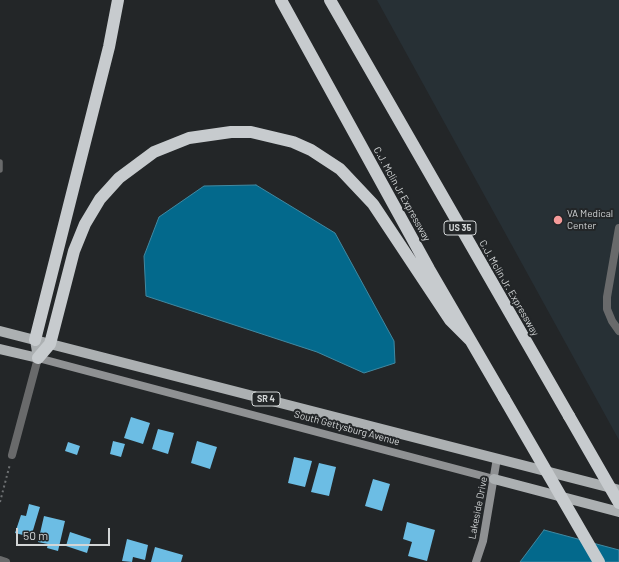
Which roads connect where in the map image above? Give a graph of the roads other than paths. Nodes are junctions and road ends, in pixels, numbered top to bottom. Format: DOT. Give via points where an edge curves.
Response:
graph roads {
  1 [pos="118,0"];
  2 [pos="281,0"];
  3 [pos="330,0"];
  4 [pos="0,162"];
  5 [pos="0,170"];
  6 [pos="619,228"];
  7 [pos="617,329"];
  8 [pos="0,331"];
  9 [pos="35,340"];
  10 [pos="470,340"];
  11 [pos="50,344"];
  12 [pos="0,349"];
  13 [pos="38,358"];
  14 [pos="12,455"];
  15 [pos="498,458"];
  16 [pos="494,479"];
  17 [pos="619,490"];
  18 [pos="619,503"];
  19 [pos="619,512"];
  20 [pos="0,560"];
  21 [pos="6,562"];
  22 [pos="476,562"];
  23 [pos="599,562"];
  1 -- 9 [label="highway" via="109,47"];
  2 -- 10 [label="highway, C.J. Mclin Jr Expressway"];
  3 -- 18 [label="highway, C.J. Mclin Jr. Expressway / US 35, bridge"];
  4 -- 5 [label="lane"];
  6 -- 7 [label="street" via="607,296 607,309"];
  8 -- 9 [label="main road, South Gettysburg Avenue / SR 4"];
  9 -- 11 [label="main road, South Gettysburg Avenue / SR 4"];
  9 -- 13 [label="main road"];
  10 -- 11 [label="highway" via="450,320 373,204 340,169 311,150 293,142 251,132 231,132 189,138 154,152 119,178 100,199 85,224 74,251"];
  10 -- 23 [label="highway, C.J. Mclin Jr Expressway, bridge"];
  11 -- 13 [label="highway"];
  11 -- 15 [label="main road, South Gettysburg Avenue / SR 4"];
  12 -- 13 [label="main road, South Gettysburg Avenue"];
  13 -- 14 [label="street"];
  13 -- 16 [label="main road, South Gettysburg Avenue"];
  15 -- 16 [label="main road, Lakeside Drive"];
  15 -- 17 [label="main road, South Gettysburg Avenue / SR 4"];
  16 -- 19 [label="main road, South Gettysburg Avenue"];
  16 -- 22 [label="main road, Lakeside Drive"];
  20 -- 21 [label="street"];
}
